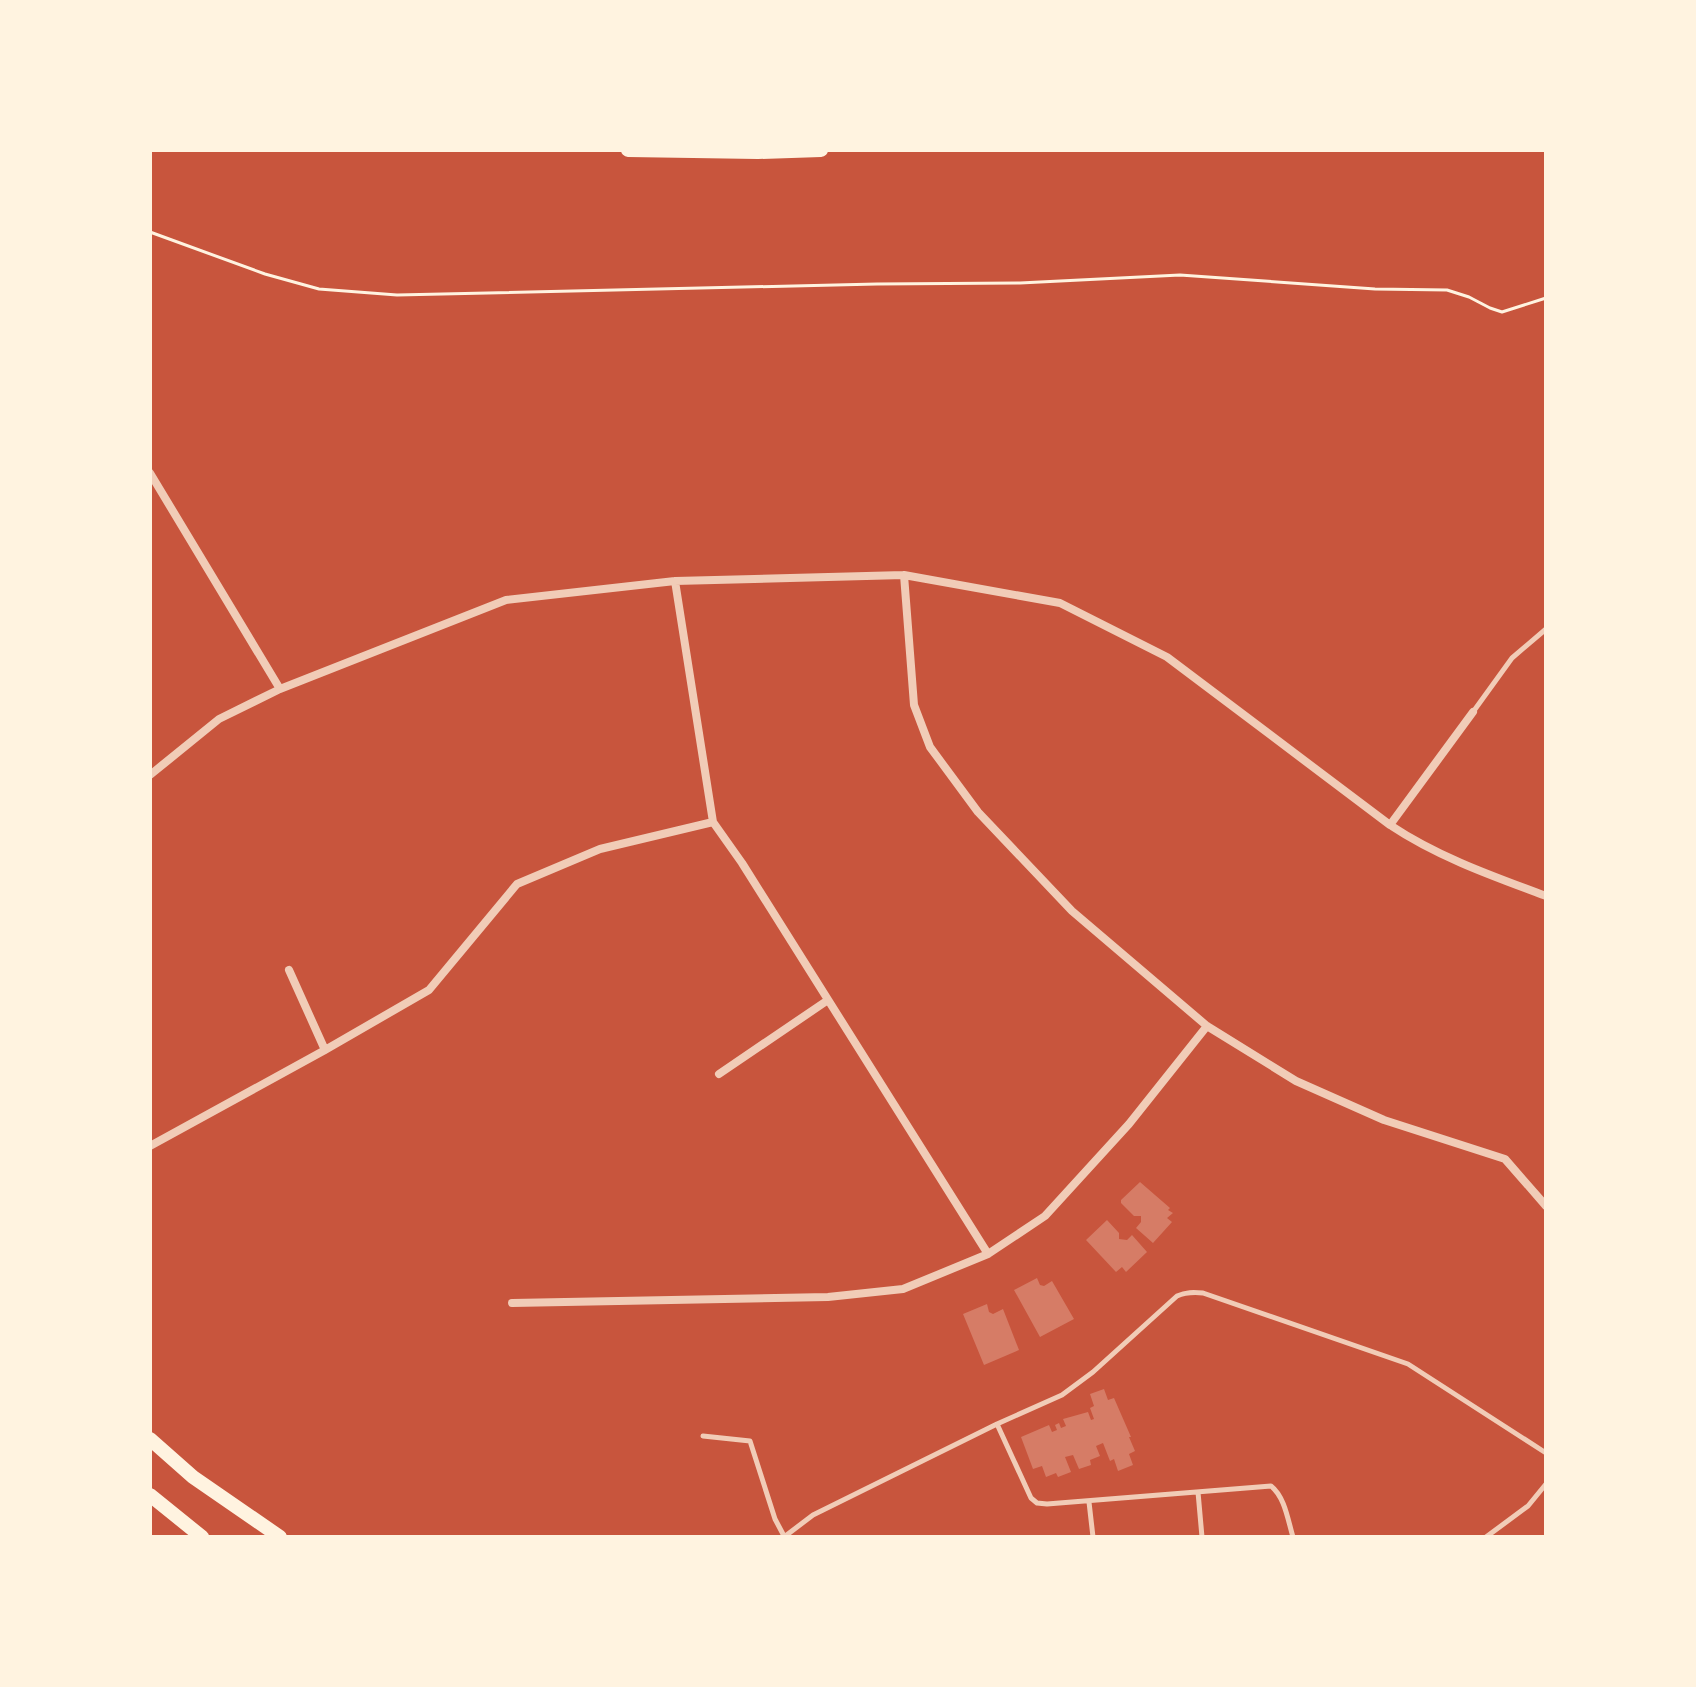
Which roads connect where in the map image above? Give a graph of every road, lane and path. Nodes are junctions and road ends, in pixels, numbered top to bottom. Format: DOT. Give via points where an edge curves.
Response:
graph roads {
  1 [pos="628,150"];
  2 [pos="821,150"];
  3 [pos="150,232"];
  4 [pos="1546,298"];
  5 [pos="150,473"];
  6 [pos="904,575"];
  7 [pos="675,581"];
  8 [pos="1546,629"];
  9 [pos="280,689"];
  10 [pos="1473,712"];
  11 [pos="150,775"];
  12 [pos="713,822"];
  13 [pos="1390,825"];
  14 [pos="1546,896"];
  15 [pos="289,970"];
  16 [pos="828,1000"];
  17 [pos="1207,1026"];
  18 [pos="325,1050"];
  19 [pos="719,1074"];
  20 [pos="150,1146"];
  21 [pos="1546,1206"];
  22 [pos="988,1254"];
  23 [pos="512,1303"];
  24 [pos="997,1424"];
  25 [pos="703,1436"];
  26 [pos="150,1439"];
  27 [pos="1546,1453"];
  28 [pos="1546,1484"];
  29 [pos="1198,1492"];
  30 [pos="150,1495"];
  31 [pos="1089,1502"];
  32 [pos="202,1537"];
  33 [pos="280,1537"];
  34 [pos="784,1537"];
  35 [pos="1093,1537"];
  36 [pos="1202,1537"];
  37 [pos="1293,1537"];
  38 [pos="1486,1537"];
  1 -- 2 [label="main road"];
  3 -- 4 [label="path" via="319,289 397,295 1180,275 1447,290 1502,312"];
  5 -- 9 [label="street"];
  6 -- 7 [label="street"];
  6 -- 13 [label="street" via="1060,603 1167,657"];
  6 -- 17 [label="street" via="914,705 930,747 978,812 1072,911"];
  7 -- 9 [label="street" via="506,600"];
  7 -- 12 [label="street"];
  8 -- 10 [label="lane" via="1512,658"];
  9 -- 11 [label="street" via="219,719"];
  10 -- 13 [label="street"];
  12 -- 16 [label="street"];
  12 -- 18 [label="street" via="600,849 517,884 429,990"];
  13 -- 14 [label="street" via="1467,866"];
  15 -- 18 [label="street"];
  16 -- 19 [label="street"];
  16 -- 22 [label="street"];
  17 -- 21 [label="street" via="1296,1081 1384,1120 1505,1159"];
  17 -- 22 [label="street" via="1129,1124 1045,1216"];
  18 -- 20 [label="street"];
  22 -- 23 [label="street" via="888,1291 828,1297"];
  24 -- 27 [label="lane" via="1062,1395 1177,1296 1194,1292 1408,1364"];
  24 -- 31 [label="lane" via="1031,1498 1047,1504"];
  24 -- 34 [label="lane" via="813,1515"];
  25 -- 34 [label="lane" via="750,1441"];
  26 -- 33 [label="main road" via="193,1477"];
  28 -- 38 [label="lane" via="1528,1506"];
  29 -- 31 [label="lane"];
  29 -- 36 [label="lane"];
  29 -- 37 [label="lane" via="1271,1486 1281,1499"];
  30 -- 32 [label="main road"];
  31 -- 35 [label="lane"];
}
